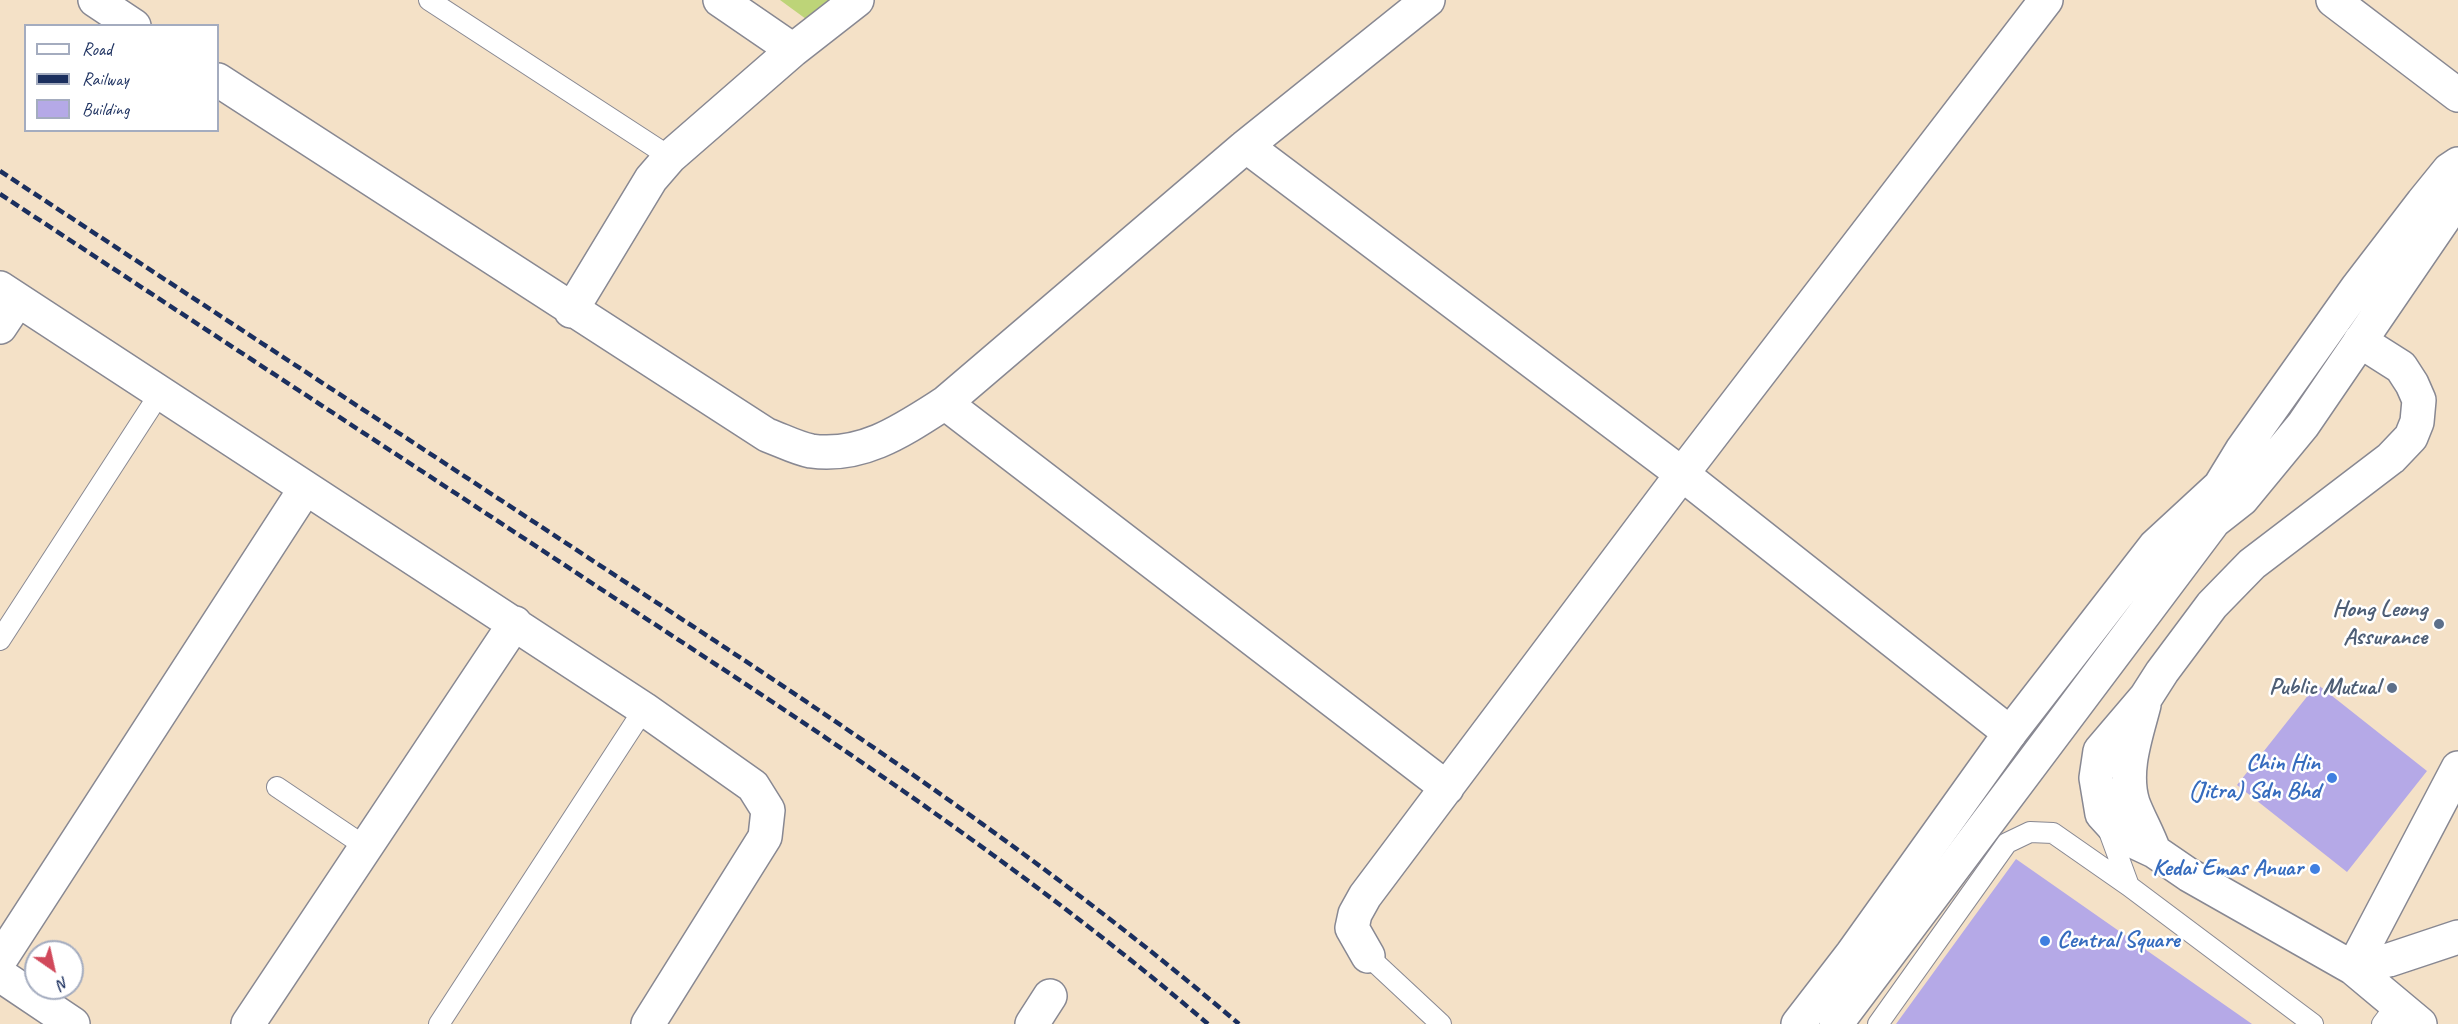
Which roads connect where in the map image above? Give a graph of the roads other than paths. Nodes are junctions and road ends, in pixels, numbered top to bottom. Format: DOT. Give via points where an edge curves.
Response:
graph roads {
  1 [pos="94,0"];
  2 [pos="429,0"];
  3 [pos="720,0"];
  4 [pos="857,0"];
  5 [pos="1428,0"];
  6 [pos="2046,0"];
  7 [pos="2333,0"];
  8 [pos="131,24"];
  9 [pos="793,50"];
  10 [pos="219,81"];
  11 [pos="2458,96"];
  12 [pos="1246,146"];
  13 [pos="669,157"];
  14 [pos="2458,164"];
  15 [pos="2458,198"];
  16 [pos="9,294"];
  17 [pos="571,311"];
  18 [pos="0,327"];
  19 [pos="2360,341"];
  20 [pos="160,393"];
  21 [pos="945,403"];
  22 [pos="2242,450"];
  23 [pos="1682,474"];
  24 [pos="2220,486"];
  25 [pos="305,489"];
  26 [pos="2214,521"];
  27 [pos="515,623"];
  28 [pos="0,640"];
  29 [pos="2146,697"];
  30 [pos="645,709"];
  31 [pos="2010,733"];
  32 [pos="2458,768"];
  33 [pos="277,787"];
  34 [pos="1447,788"];
  35 [pos="2102,814"];
  36 [pos="366,847"];
  37 [pos="2154,850"];
  38 [pos="2129,886"];
  39 [pos="2458,937"];
  40 [pos="1368,956"];
  41 [pos="0,960"];
  42 [pos="2353,968"];
  43 [pos="0,975"];
  44 [pos="1050,996"];
  45 [pos="2400,1017"];
  46 [pos="74,1024"];
  47 [pos="248,1024"];
  48 [pos="439,1024"];
  49 [pos="648,1024"];
  50 [pos="1032,1024"];
  51 [pos="1441,1024"];
  52 [pos="1798,1024"];
  53 [pos="1836,1024"];
  54 [pos="1878,1024"];
  55 [pos="2313,1024"];
  1 -- 8 [label="street"];
  2 -- 13 [label="lane"];
  3 -- 9 [label="street"];
  4 -- 9 [label="street"];
  5 -- 12 [label="street"];
  6 -- 23 [label="street"];
  7 -- 11 [label="street"];
  9 -- 13 [label="street"];
  10 -- 17 [label="street"];
  12 -- 21 [label="street"];
  12 -- 23 [label="street"];
  13 -- 17 [label="street" via="651,179"];
  14 -- 22 [label="street" via="2449,170 2357,288"];
  15 -- 19 [label="street"];
  16 -- 18 [label="street"];
  16 -- 20 [label="street"];
  17 -- 21 [label="street" via="766,435 810,450 850,452 893,436"];
  19 -- 22 [label="street" via="2350,341 2337,351 2274,428"];
  19 -- 26 [label="street" via="2303,425 2242,499"];
  19 -- 29 [label="street" via="2401,367 2412,384 2419,400 2411,437 2391,458 2252,564 2212,605"];
  20 -- 25 [label="street"];
  20 -- 28 [label="lane"];
  21 -- 34 [label="street"];
  22 -- 24 [label="street"];
  23 -- 31 [label="street"];
  23 -- 34 [label="street"];
  24 -- 26 [label="street"];
  24 -- 31 [label="street" via="2155,546"];
  25 -- 27 [label="street"];
  25 -- 41 [label="street"];
  26 -- 53 [label="street"];
  27 -- 30 [label="street"];
  27 -- 36 [label="street"];
  29 -- 35 [label="street" via="2100,751 2096,778"];
  29 -- 37 [label="street" via="2129,778 2133,803"];
  30 -- 48 [label="lane"];
  30 -- 49 [label="street" via="753,786 768,810 765,837"];
  31 -- 52 [label="street"];
  32 -- 42 [label="street"];
  33 -- 36 [label="lane"];
  34 -- 40 [label="street" via="1355,914 1352,928"];
  35 -- 37 [label="street" via="2122,836"];
  35 -- 38 [label="lane"];
  36 -- 47 [label="street"];
  37 -- 42 [label="street" via="2189,875"];
  38 -- 54 [label="lane" via="2053,833 2030,832 2007,843"];
  38 -- 55 [label="lane"];
  39 -- 42 [label="street"];
  40 -- 51 [label="lane"];
  42 -- 45 [label="street"];
  43 -- 46 [label="street"];
  44 -- 50 [label="street"];
}
